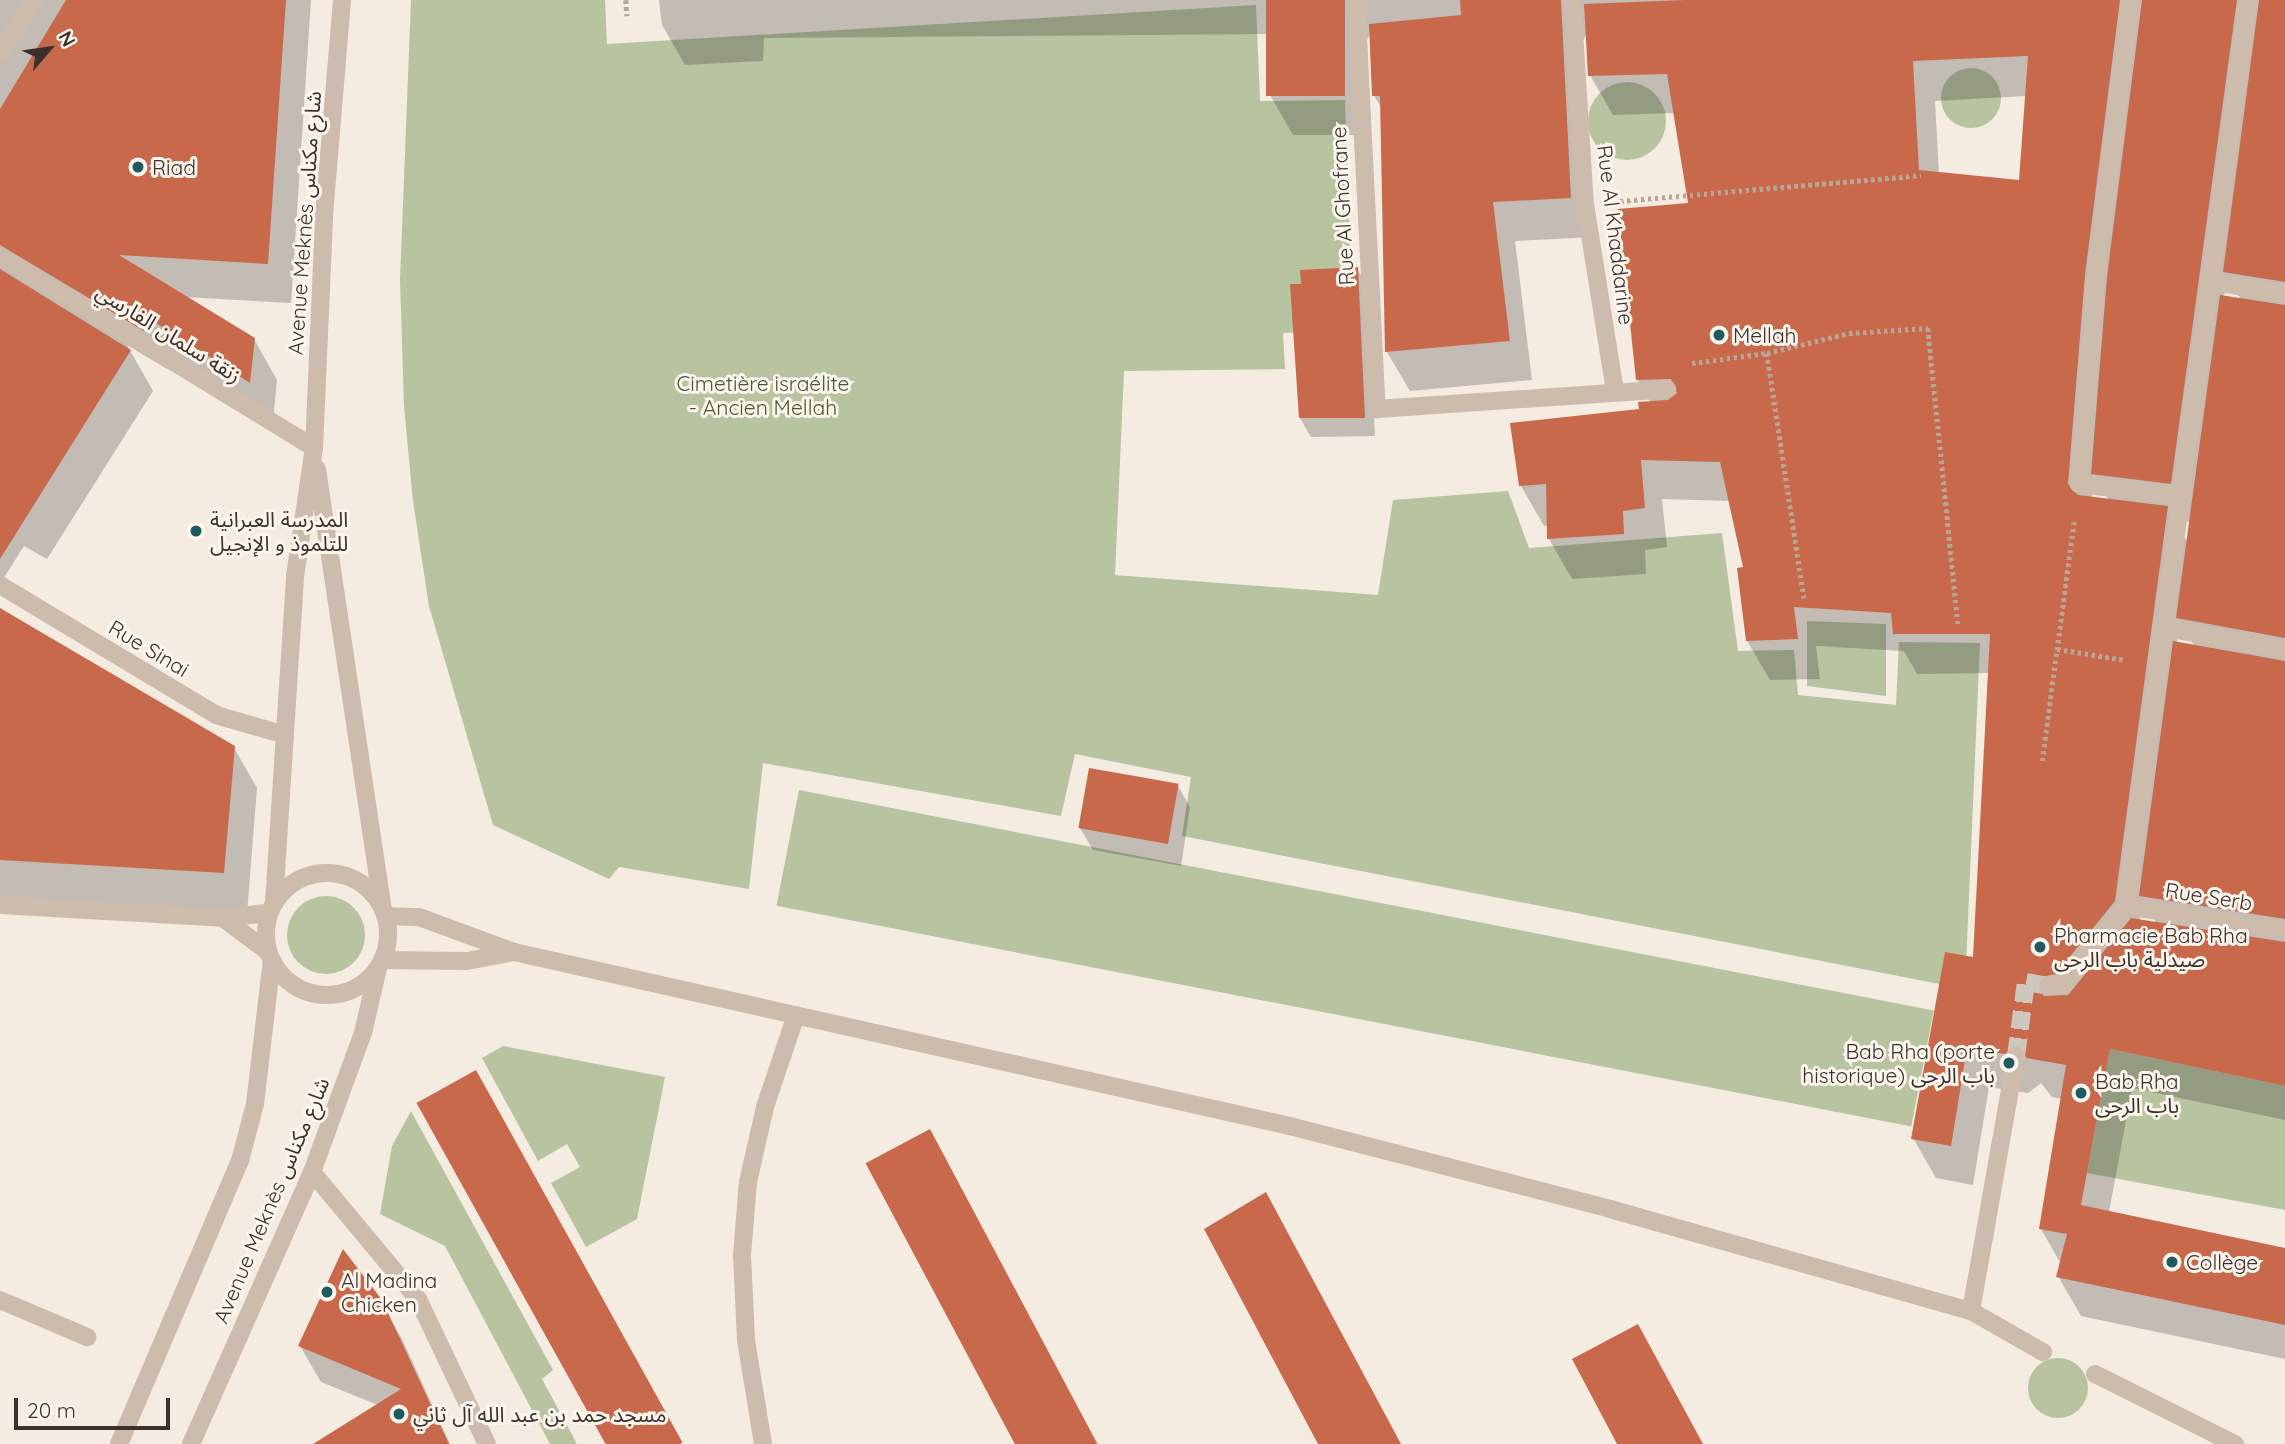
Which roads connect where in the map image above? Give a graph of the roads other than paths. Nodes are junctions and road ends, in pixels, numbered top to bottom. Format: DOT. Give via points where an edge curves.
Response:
graph roads {
  1 [pos="34,0"];
  2 [pos="342,0"];
  3 [pos="1356,0"];
  4 [pos="1572,0"];
  5 [pos="2131,0"];
  6 [pos="2248,0"];
  7 [pos="0,54"];
  8 [pos="0,256"];
  9 [pos="2208,281"];
  10 [pos="2285,294"];
  11 [pos="1667,389"];
  12 [pos="1615,392"];
  13 [pos="314,449"];
  14 [pos="2178,496"];
  15 [pos="0,585"];
  16 [pos="2161,627"];
  17 [pos="2285,650"];
  18 [pos="282,734"];
  19 [pos="0,905"];
  20 [pos="2126,906"];
  21 [pos="271,908"];
  22 [pos="384,913"];
  23 [pos="223,918"];
  24 [pos="2285,931"];
  25 [pos="514,952"];
  26 [pos="270,956"];
  27 [pos="380,964"];
  28 [pos="2049,986"];
  29 [pos="796,1015"];
  30 [pos="2016,1056"];
  31 [pos="312,1172"];
  32 [pos="0,1300"];
  33 [pos="1971,1311"];
  34 [pos="87,1337"];
  35 [pos="2043,1352"];
  36 [pos="2095,1374"];
  37 [pos="119,1444"];
  38 [pos="191,1444"];
  39 [pos="487,1444"];
  40 [pos="763,1444"];
  41 [pos="2235,1444"];
  1 -- 7 [label="street"];
  2 -- 13 [label="street, Avenue Meknès شارع مكناس" via="324,215"];
  3 -- 12 [label="street, Rue Al Ghofrane" via="1377,409"];
  4 -- 12 [label="street, Rue Al Khaddarine" via="1585,204"];
  5 -- 14 [label="street" via="2096,276 2079,484"];
  6 -- 9 [label="street"];
  8 -- 13 [label="street, زنقة سلمان الفارسي"];
  9 -- 10 [label="street"];
  9 -- 14 [label="street"];
  11 -- 12 [label="street"];
  13 -- 18 [label="street, Avenue Meknès شارع مكناس" via="295,576"];
  13 -- 22 [label="street, Avenue Meknès شارع مكناس"];
  14 -- 16 [label="street"];
  15 -- 18 [label="street, Rue Sinai" via="216,715"];
  16 -- 17 [label="street"];
  16 -- 20 [label="street"];
  18 -- 21 [label="street, Avenue Meknès شارع مكناس"];
  19 -- 23 [label="street"];
  20 -- 24 [label="street, Rue Serb"];
  20 -- 28 [label="street" via="2062,985"];
  21 -- 22 [label="street" via="298,880 330,872 362,883"];
  21 -- 23 [label="street"];
  21 -- 26 [label="street"];
  22 -- 25 [label="street" via="419,917"];
  22 -- 27 [label="street" via="388,930"];
  23 -- 26 [label="street"];
  25 -- 27 [label="street" via="467,961"];
  25 -- 29 [label="street"];
  26 -- 27 [label="street" via="292,985 323,996 354,989"];
  26 -- 37 [label="street, Avenue Meknès شارع مكناس" via="257,1091 240,1161"];
  27 -- 31 [label="street, Avenue Meknès شارع مكناس" via="363,1033"];
  29 -- 33 [label="street" via="1304,1130"];
  29 -- 40 [label="street" via="756,1145 741,1255 746,1340"];
  30 -- 33 [label="street"];
  31 -- 38 [label="street, Avenue Meknès شارع مكناس"];
  31 -- 39 [label="street" via="418,1299"];
  32 -- 34 [label="street"];
  33 -- 35 [label="street"];
  36 -- 41 [label="street"];
}
